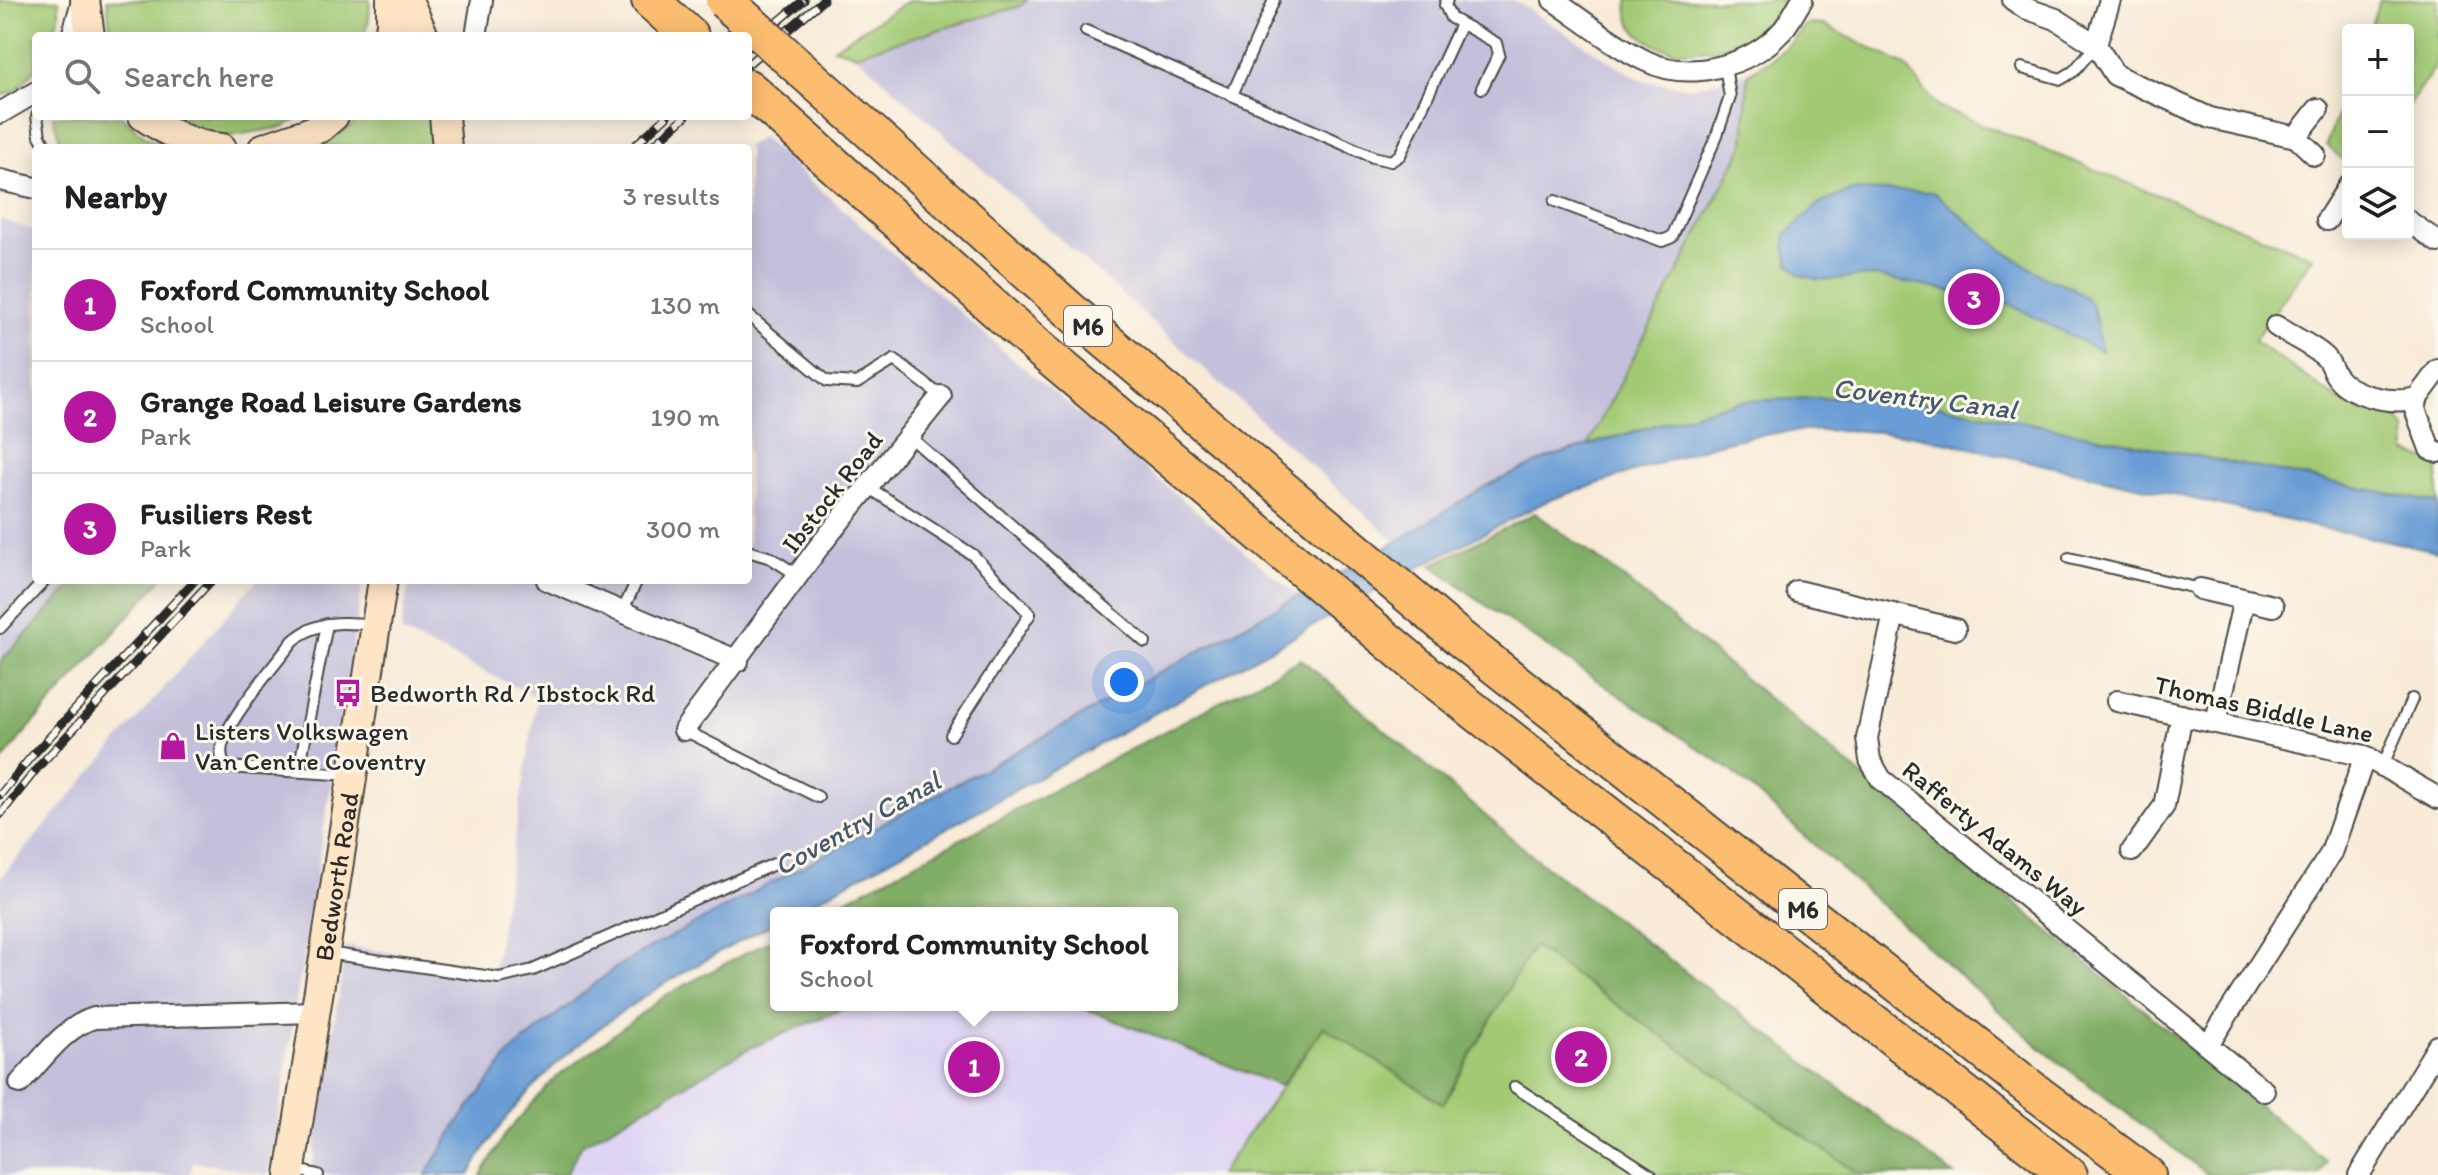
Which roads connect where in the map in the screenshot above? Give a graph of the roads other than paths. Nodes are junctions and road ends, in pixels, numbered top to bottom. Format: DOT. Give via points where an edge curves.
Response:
graph roads {
  1 [pos="84,0"];
  2 [pos="391,0"];
  3 [pos="408,0"];
  4 [pos="482,0"];
  5 [pos="650,0"];
  6 [pos="724,0"];
  7 [pos="1274,0"];
  8 [pos="1447,0"];
  9 [pos="1553,0"];
  10 [pos="1802,0"];
  11 [pos="2013,0"];
  12 [pos="2110,0"];
  13 [pos="1461,24"];
  14 [pos="1086,31"];
  15 [pos="73,32"];
  16 [pos="89,32"];
  17 [pos="389,32"];
  18 [pos="422,32"];
  19 [pos="477,32"];
  20 [pos="686,32"];
  21 [pos="2096,45"];
  22 [pos="1725,67"];
  23 [pos="2022,68"];
  24 [pos="1482,88"];
  25 [pos="752,92"];
  26 [pos="32,95"];
  27 [pos="1232,95"];
  28 [pos="2318,109"];
  29 [pos="0,113"];
  30 [pos="38,120"];
  31 [pos="149,120"];
  32 [pos="329,120"];
  33 [pos="444,120"];
  34 [pos="2296,137"];
  35 [pos="45,144"];
  36 [pos="195,144"];
  37 [pos="274,144"];
  38 [pos="447,144"];
  39 [pos="2315,155"];
  40 [pos="0,180"];
  41 [pos="32,187"];
  42 [pos="2342,187"];
  43 [pos="1555,201"];
  44 [pos="2327,220"];
  45 [pos="2414,225"];
  46 [pos="2438,242"];
  47 [pos="752,318"];
  48 [pos="2276,326"];
  49 [pos="2438,370"];
  50 [pos="941,396"];
  51 [pos="2418,397"];
  52 [pos="909,436"];
  53 [pos="2438,452"];
  54 [pos="868,487"];
  55 [pos="752,552"];
  56 [pos="2069,558"];
  57 [pos="799,576"];
  58 [pos="41,584"];
  59 [pos="382,584"];
  60 [pos="556,584"];
  61 [pos="635,584"];
  62 [pos="2200,589"];
  63 [pos="1797,591"];
  64 [pos="2244,599"];
  65 [pos="2273,606"];
  66 [pos="622,612"];
  67 [pos="1894,614"];
  68 [pos="327,624"];
  69 [pos="376,625"];
  70 [pos="0,628"];
  71 [pos="1955,629"];
  72 [pos="1145,642"];
  73 [pos="738,661"];
  74 [pos="2412,699"];
  75 [pos="2117,701"];
  76 [pos="2182,715"];
  77 [pos="2216,722"];
  78 [pos="684,730"];
  79 [pos="951,735"];
  80 [pos="2374,760"];
  81 [pos="299,770"];
  82 [pos="353,775"];
  83 [pos="818,797"];
  84 [pos="2438,798"];
  85 [pos="2132,851"];
  86 [pos="774,864"];
  87 [pos="325,953"];
  88 [pos="316,1012"];
  89 [pos="2208,1045"];
  90 [pos="2438,1046"];
  91 [pos="20,1083"];
  92 [pos="1515,1087"];
  93 [pos="2264,1091"];
  94 [pos="299,1173"];
  95 [pos="1651,1175"];
  96 [pos="2069,1175"];
  97 [pos="2147,1175"];
  98 [pos="2359,1175"];
  1 -- 15 [label="street"];
  1 -- 16 [label="main road"];
  2 -- 17 [label="main road"];
  3 -- 18 [label="main road"];
  4 -- 19 [label="street"];
  5 -- 20 [label="highway"];
  6 -- 97 [label="highway, M6, bridge" via="1073,313 1462,640"];
  7 -- 27 [label="lane"];
  8 -- 13 [label="lane" via="1451,18"];
  9 -- 22 [label="street" via="1647,62 1682,71"];
  10 -- 22 [label="street" via="1782,31"];
  11 -- 21 [label="street"];
  12 -- 21 [label="street"];
  13 -- 24 [label="lane" via="1496,43 1499,54"];
  13 -- 27 [label="lane" via="1400,155 1391,161"];
  14 -- 27 [label="lane"];
  21 -- 23 [label="lane" via="2061,79"];
  21 -- 34 [label="street" via="2115,75 2210,118"];
  22 -- 43 [label="lane" via="1730,97 1672,237 1662,241"];
  25 -- 96 [label="highway, M6" via="1041,350 1431,677"];
  26 -- 29 [label="street"];
  28 -- 34 [label="street"];
  30 -- 35 [label="lane"];
  31 -- 36 [label="main road"];
  32 -- 37 [label="main road"];
  33 -- 38 [label="main road"];
  34 -- 39 [label="street"];
  40 -- 41 [label="street"];
  42 -- 44 [label="street"];
  45 -- 46 [label="street"];
  47 -- 50 [label="lane" via="827,381 857,383 894,360"];
  48 -- 51 [label="street" via="2324,356 2337,378 2352,388 2397,402"];
  49 -- 51 [label="street"];
  50 -- 52 [label="street, Ibstock Road"];
  51 -- 53 [label="street" via="2415,409 2423,435 2430,449"];
  52 -- 54 [label="street, Ibstock Road"];
  52 -- 72 [label="lane"];
  54 -- 57 [label="street, Ibstock Road"];
  54 -- 79 [label="lane" via="973,555 1030,614"];
  55 -- 57 [label="lane"];
  56 -- 62 [label="lane"];
  57 -- 73 [label="street, Ibstock Road"];
  58 -- 70 [label="lane"];
  59 -- 69 [label="main road, Bedworth Road"];
  60 -- 66 [label="street"];
  61 -- 66 [label="lane"];
  62 -- 64 [label="street"];
  63 -- 67 [label="street"];
  64 -- 65 [label="street"];
  64 -- 77 [label="street"];
  66 -- 73 [label="street"];
  67 -- 71 [label="street"];
  67 -- 89 [label="street, Rafferty Adams Way" via="1867,738 1870,760 1881,779"];
  68 -- 69 [label="lane"];
  68 -- 81 [label="lane"];
  68 -- 81 [label="lane" via="314,626 293,641 223,741 225,767"];
  69 -- 82 [label="main road, Bedworth Road"];
  73 -- 78 [label="street, Ibstock Road"];
  74 -- 80 [label="lane"];
  75 -- 76 [label="street, Thomas Biddle Lane"];
  76 -- 77 [label="street, Thomas Biddle Lane"];
  76 -- 85 [label="street" via="2164,806"];
  77 -- 80 [label="street, Thomas Biddle Lane"];
  78 -- 83 [label="lane"];
  80 -- 84 [label="street, Thomas Biddle Lane"];
  80 -- 89 [label="street" via="2331,853"];
  81 -- 82 [label="lane"];
  82 -- 87 [label="main road, Bedworth Road"];
  86 -- 87 [label="lane" via="533,970 499,978"];
  87 -- 88 [label="main road, Bedworth Road"];
  88 -- 91 [label="street" via="94,1018 66,1034"];
  88 -- 94 [label="main road, Bedworth Road"];
  89 -- 93 [label="street, Rafferty Adams Way"];
  90 -- 98 [label="street"];
  92 -- 95 [label="lane"];
}
